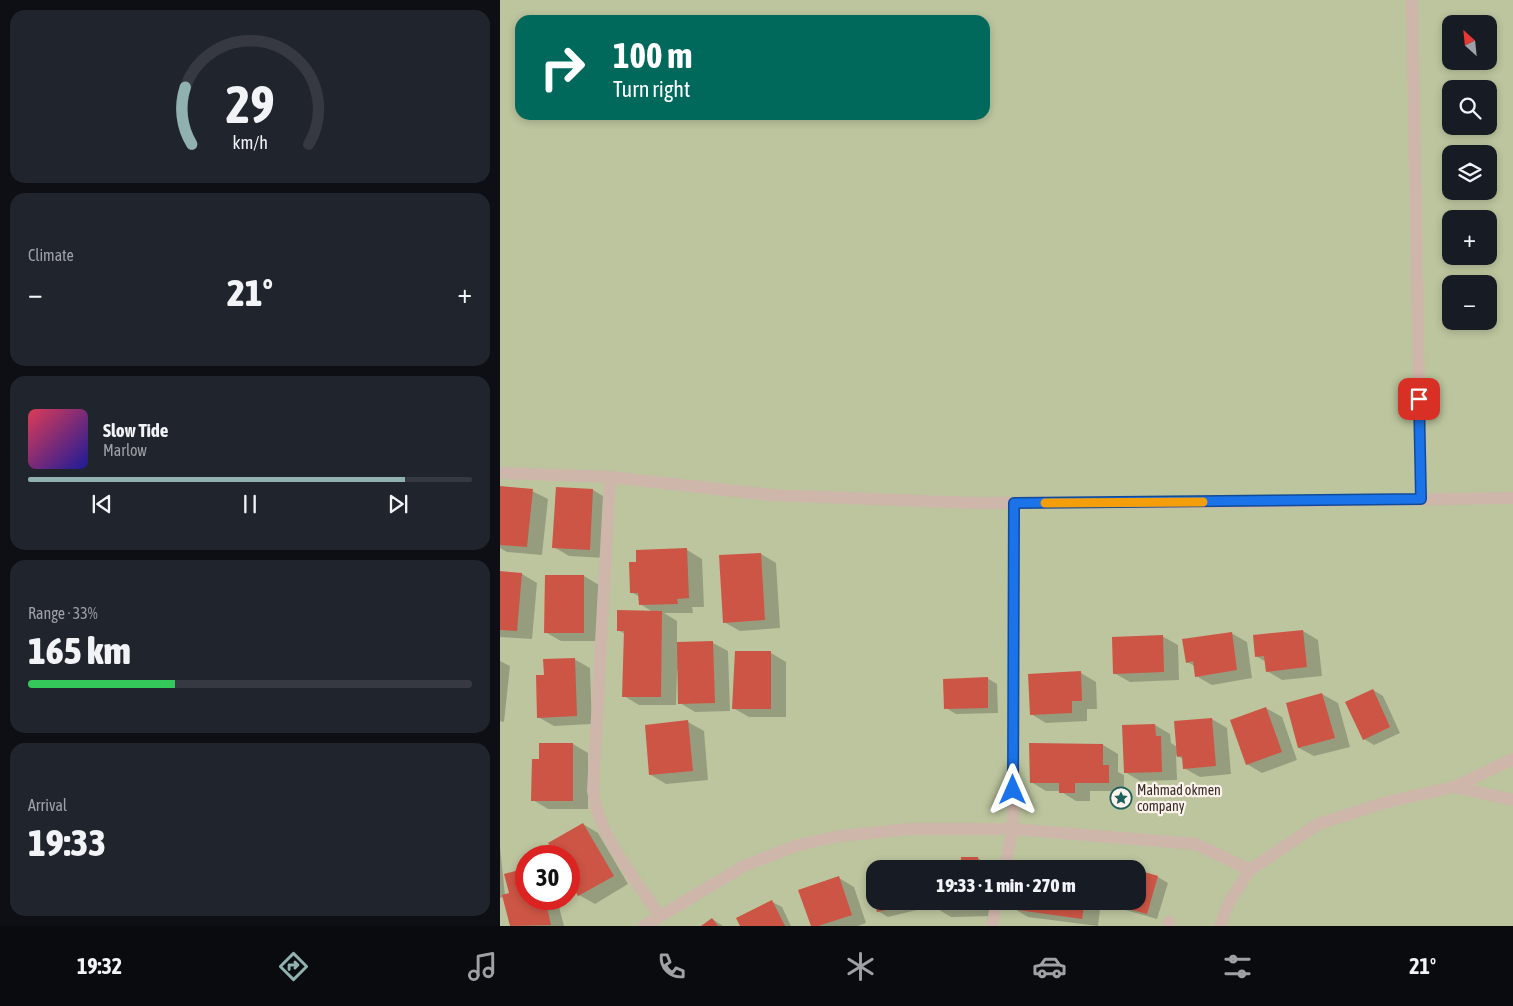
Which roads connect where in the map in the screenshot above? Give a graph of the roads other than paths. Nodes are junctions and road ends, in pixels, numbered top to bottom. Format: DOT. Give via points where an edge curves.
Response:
graph roads {
  1 [pos="1412,0"];
  2 [pos="500,473"];
  3 [pos="610,477"];
  4 [pos="1513,498"];
  5 [pos="1421,499"];
  6 [pos="1014,503"];
  7 [pos="1513,759"];
  8 [pos="1454,787"];
  9 [pos="1513,800"];
  10 [pos="1013,829"];
  11 [pos="1006,860"];
  12 [pos="1250,870"];
  13 [pos="995,910"];
  14 [pos="659,915"];
  15 [pos="644,926"];
  16 [pos="992,926"];
  17 [pos="1220,926"];
  1 -- 5 [label="street"];
  2 -- 3 [label="street"];
  3 -- 6 [label="street" via="772,494"];
  3 -- 14 [label="street" via="594,800 602,826"];
  4 -- 5 [label="street"];
  5 -- 6 [label="street"];
  6 -- 10 [label="street"];
  7 -- 8 [label="street"];
  8 -- 9 [label="street"];
  8 -- 12 [label="street" via="1387,802 1318,824"];
  10 -- 11 [label="street"];
  10 -- 12 [label="street" via="1196,844"];
  10 -- 14 [label="street" via="911,829 798,844 744,866"];
  12 -- 17 [label="street" via="1229,902"];
  13 -- 16 [label="street"];
  14 -- 15 [label="street"];
}
